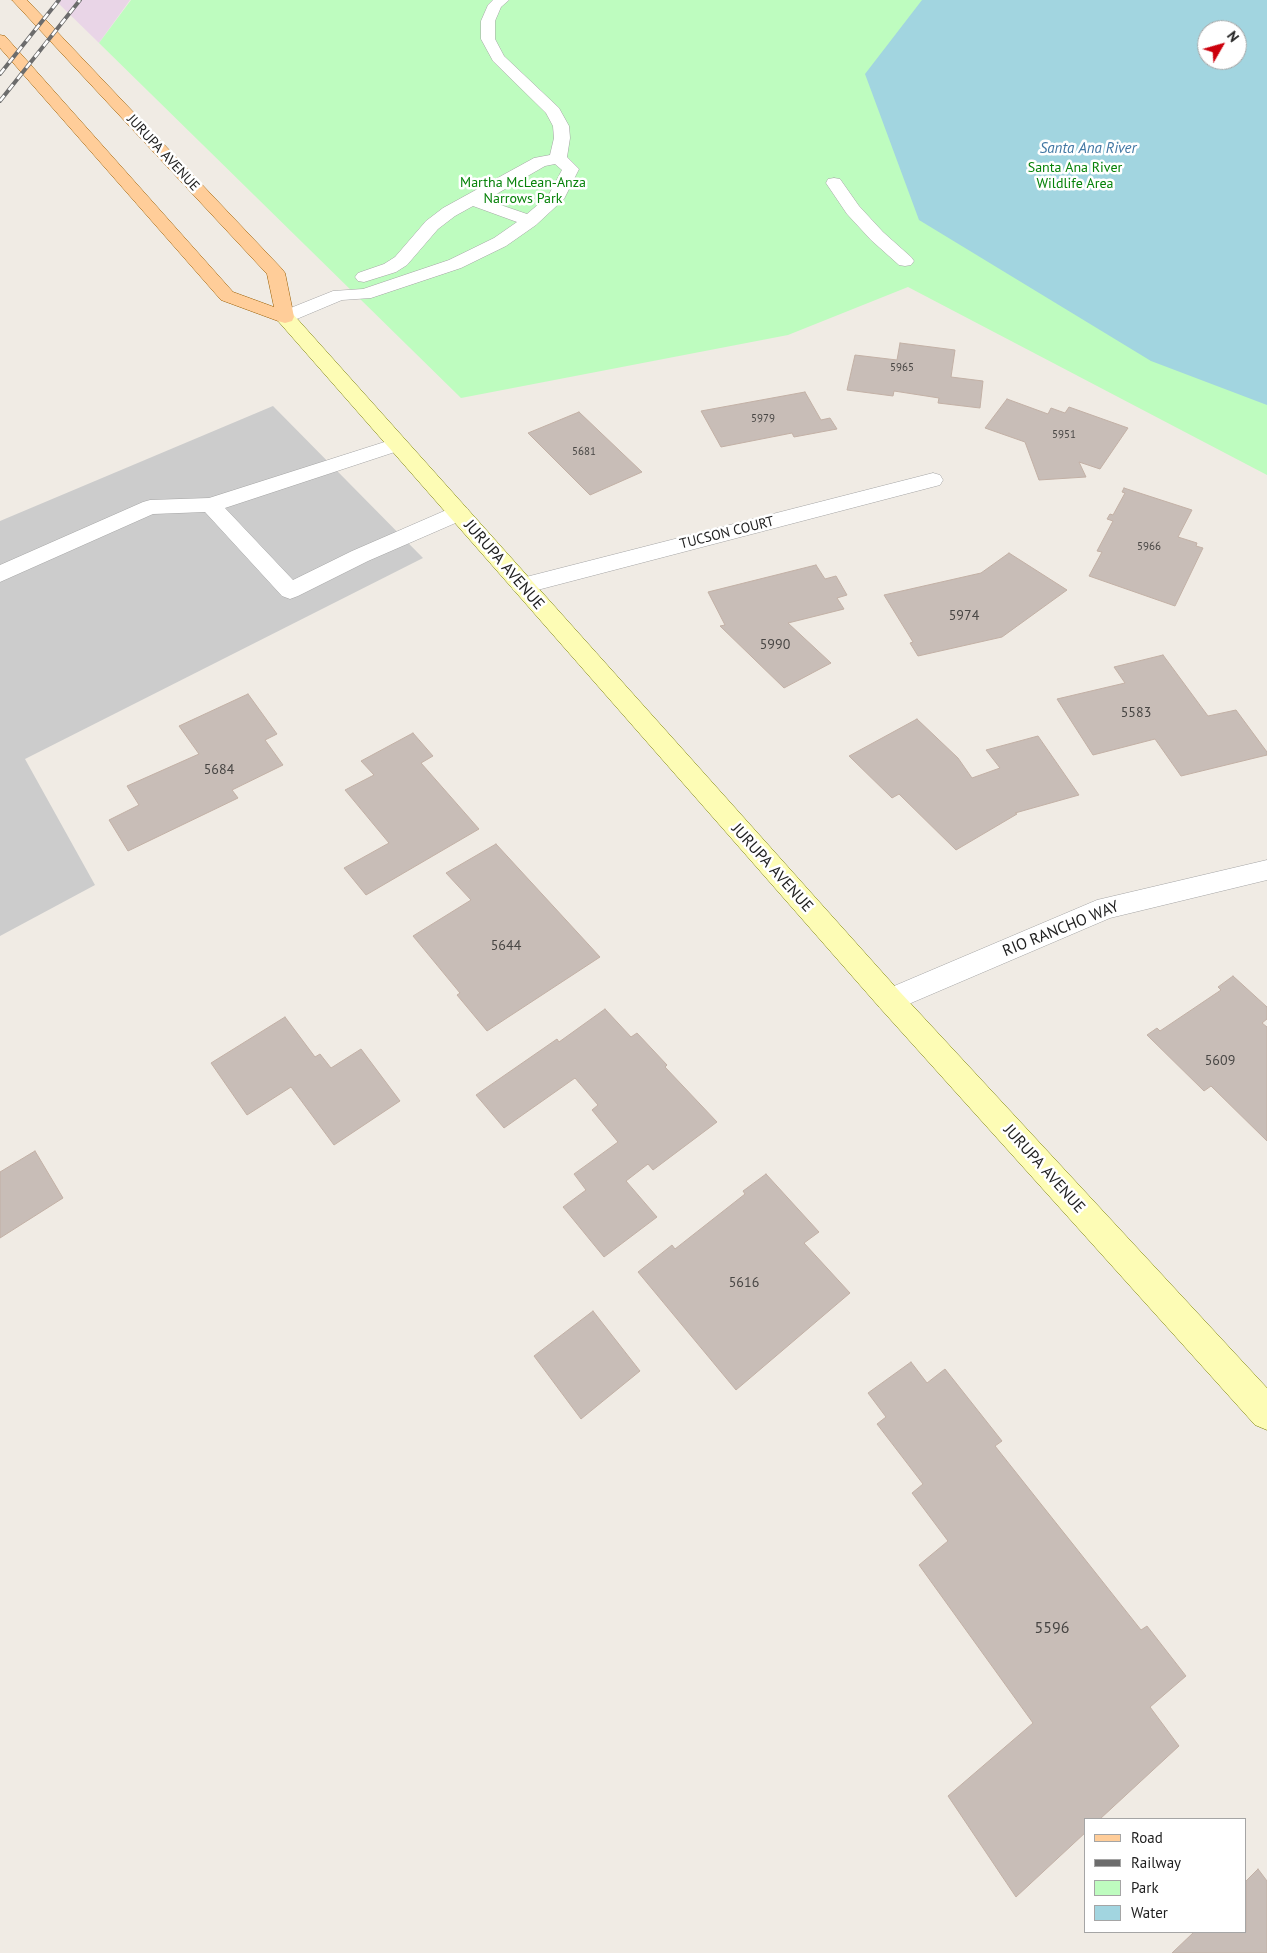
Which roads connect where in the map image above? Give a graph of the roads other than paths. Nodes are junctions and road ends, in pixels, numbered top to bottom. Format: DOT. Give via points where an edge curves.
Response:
graph roads {
  1 [pos="19,0"];
  2 [pos="502,0"];
  3 [pos="0,39"];
  4 [pos="558,158"];
  5 [pos="834,183"];
  6 [pos="471,200"];
  7 [pos="530,221"];
  8 [pos="905,261"];
  9 [pos="339,295"];
  10 [pos="285,317"];
  11 [pos="397,444"];
  12 [pos="933,480"];
  13 [pos="210,506"];
  14 [pos="458,514"];
  15 [pos="0,574"];
  16 [pos="522,586"];
  17 [pos="1267,870"];
  18 [pos="890,1000"];
  19 [pos="1267,1413"];
  1 -- 10 [label="main road, JURUPA AVENUE" via="276,273"];
  2 -- 4 [label="street" via="495,5 488,21 488,39 498,58 554,110 562,126"];
  3 -- 10 [label="main road, JURUPA AVENUE" via="227,296"];
  4 -- 6 [label="street" via="540,162"];
  4 -- 7 [label="street" via="571,169 555,199"];
  5 -- 8 [label="street" via="876,236"];
  6 -- 7 [label="street"];
  6 -- 9 [label="street" via="432,225 401,261 353,281"];
  7 -- 9 [label="street" via="500,242 455,264 364,294"];
  9 -- 10 [label="street"];
  10 -- 11 [label="main road, JURUPA AVENUE"];
  11 -- 13 [label="street"];
  11 -- 14 [label="main road, JURUPA AVENUE"];
  12 -- 16 [label="street, TUCSON COURT"];
  13 -- 14 [label="street" via="290,592 360,556"];
  13 -- 15 [label="street" via="150,507"];
  14 -- 16 [label="main road, JURUPA AVENUE"];
  16 -- 18 [label="main road, JURUPA AVENUE"];
  17 -- 18 [label="street, RIO RANCHO WAY" via="1106,908"];
  18 -- 19 [label="main road, JURUPA AVENUE"];
}
